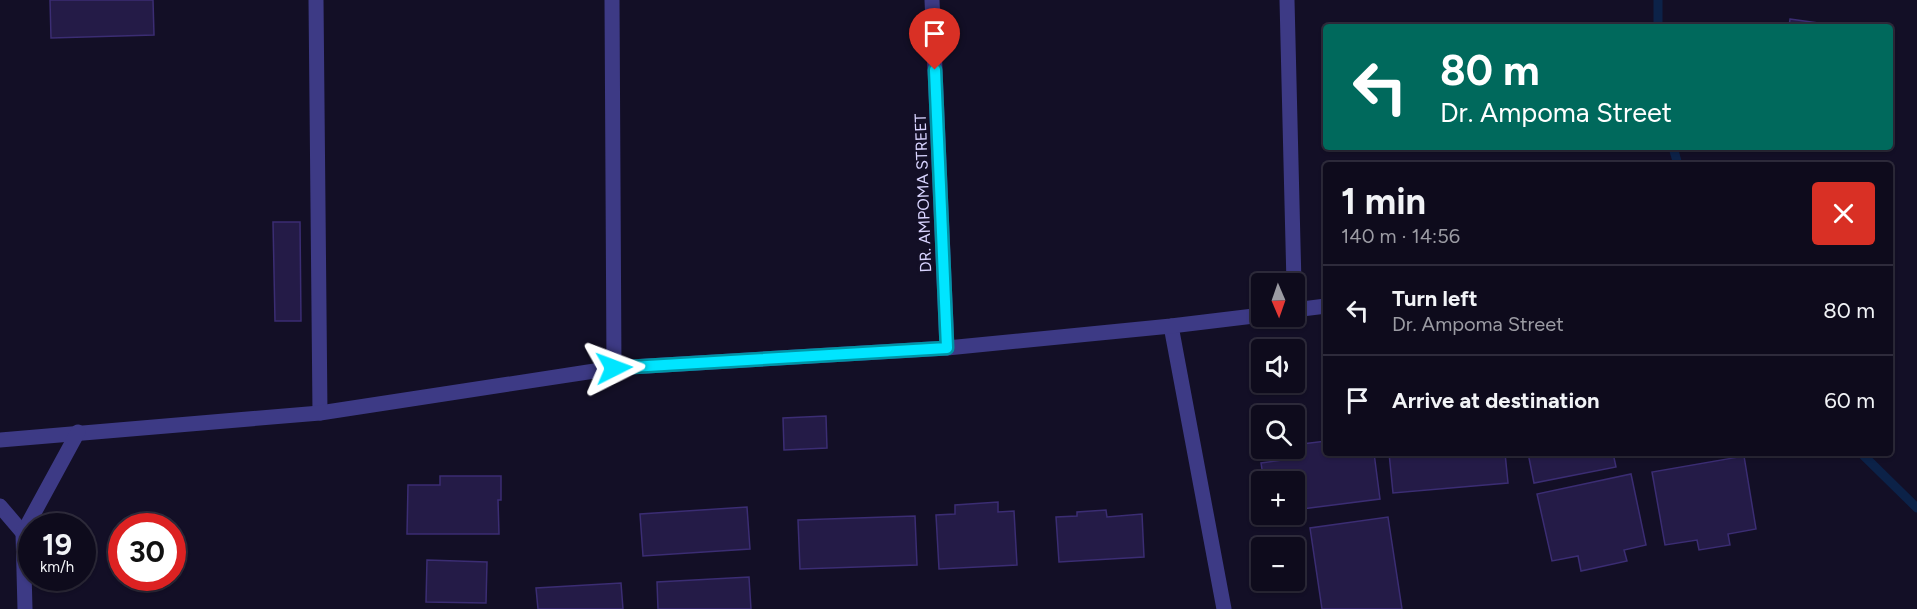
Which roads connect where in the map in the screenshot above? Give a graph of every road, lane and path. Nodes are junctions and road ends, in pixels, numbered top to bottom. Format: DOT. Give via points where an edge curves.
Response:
graph roads {
  1 [pos="316,0"];
  2 [pos="612,0"];
  3 [pos="932,0"];
  4 [pos="1287,0"];
  5 [pos="1294,273"];
  6 [pos="1323,306"];
  7 [pos="1305,309"];
  8 [pos="1251,316"];
  9 [pos="1171,326"];
  10 [pos="947,348"];
  11 [pos="614,368"];
  12 [pos="320,413"];
  13 [pos="78,432"];
  14 [pos="0,440"];
  15 [pos="0,506"];
  16 [pos="34,513"];
  17 [pos="18,527"];
  18 [pos="25,591"];
  19 [pos="25,609"];
  20 [pos="1224,609"];
  1 -- 12 [label="street"];
  2 -- 11 [label="street"];
  3 -- 10 [label="street, DR. AMPOMA STREET"];
  4 -- 5 [label="street"];
  6 -- 7 [label="street"];
  8 -- 9 [label="street"];
  9 -- 10 [label="street"];
  9 -- 20 [label="street"];
  10 -- 11 [label="street"];
  11 -- 12 [label="street"];
  12 -- 13 [label="street"];
  13 -- 14 [label="street"];
  13 -- 16 [label="street"];
  15 -- 17 [label="street"];
  18 -- 19 [label="street"];
}
